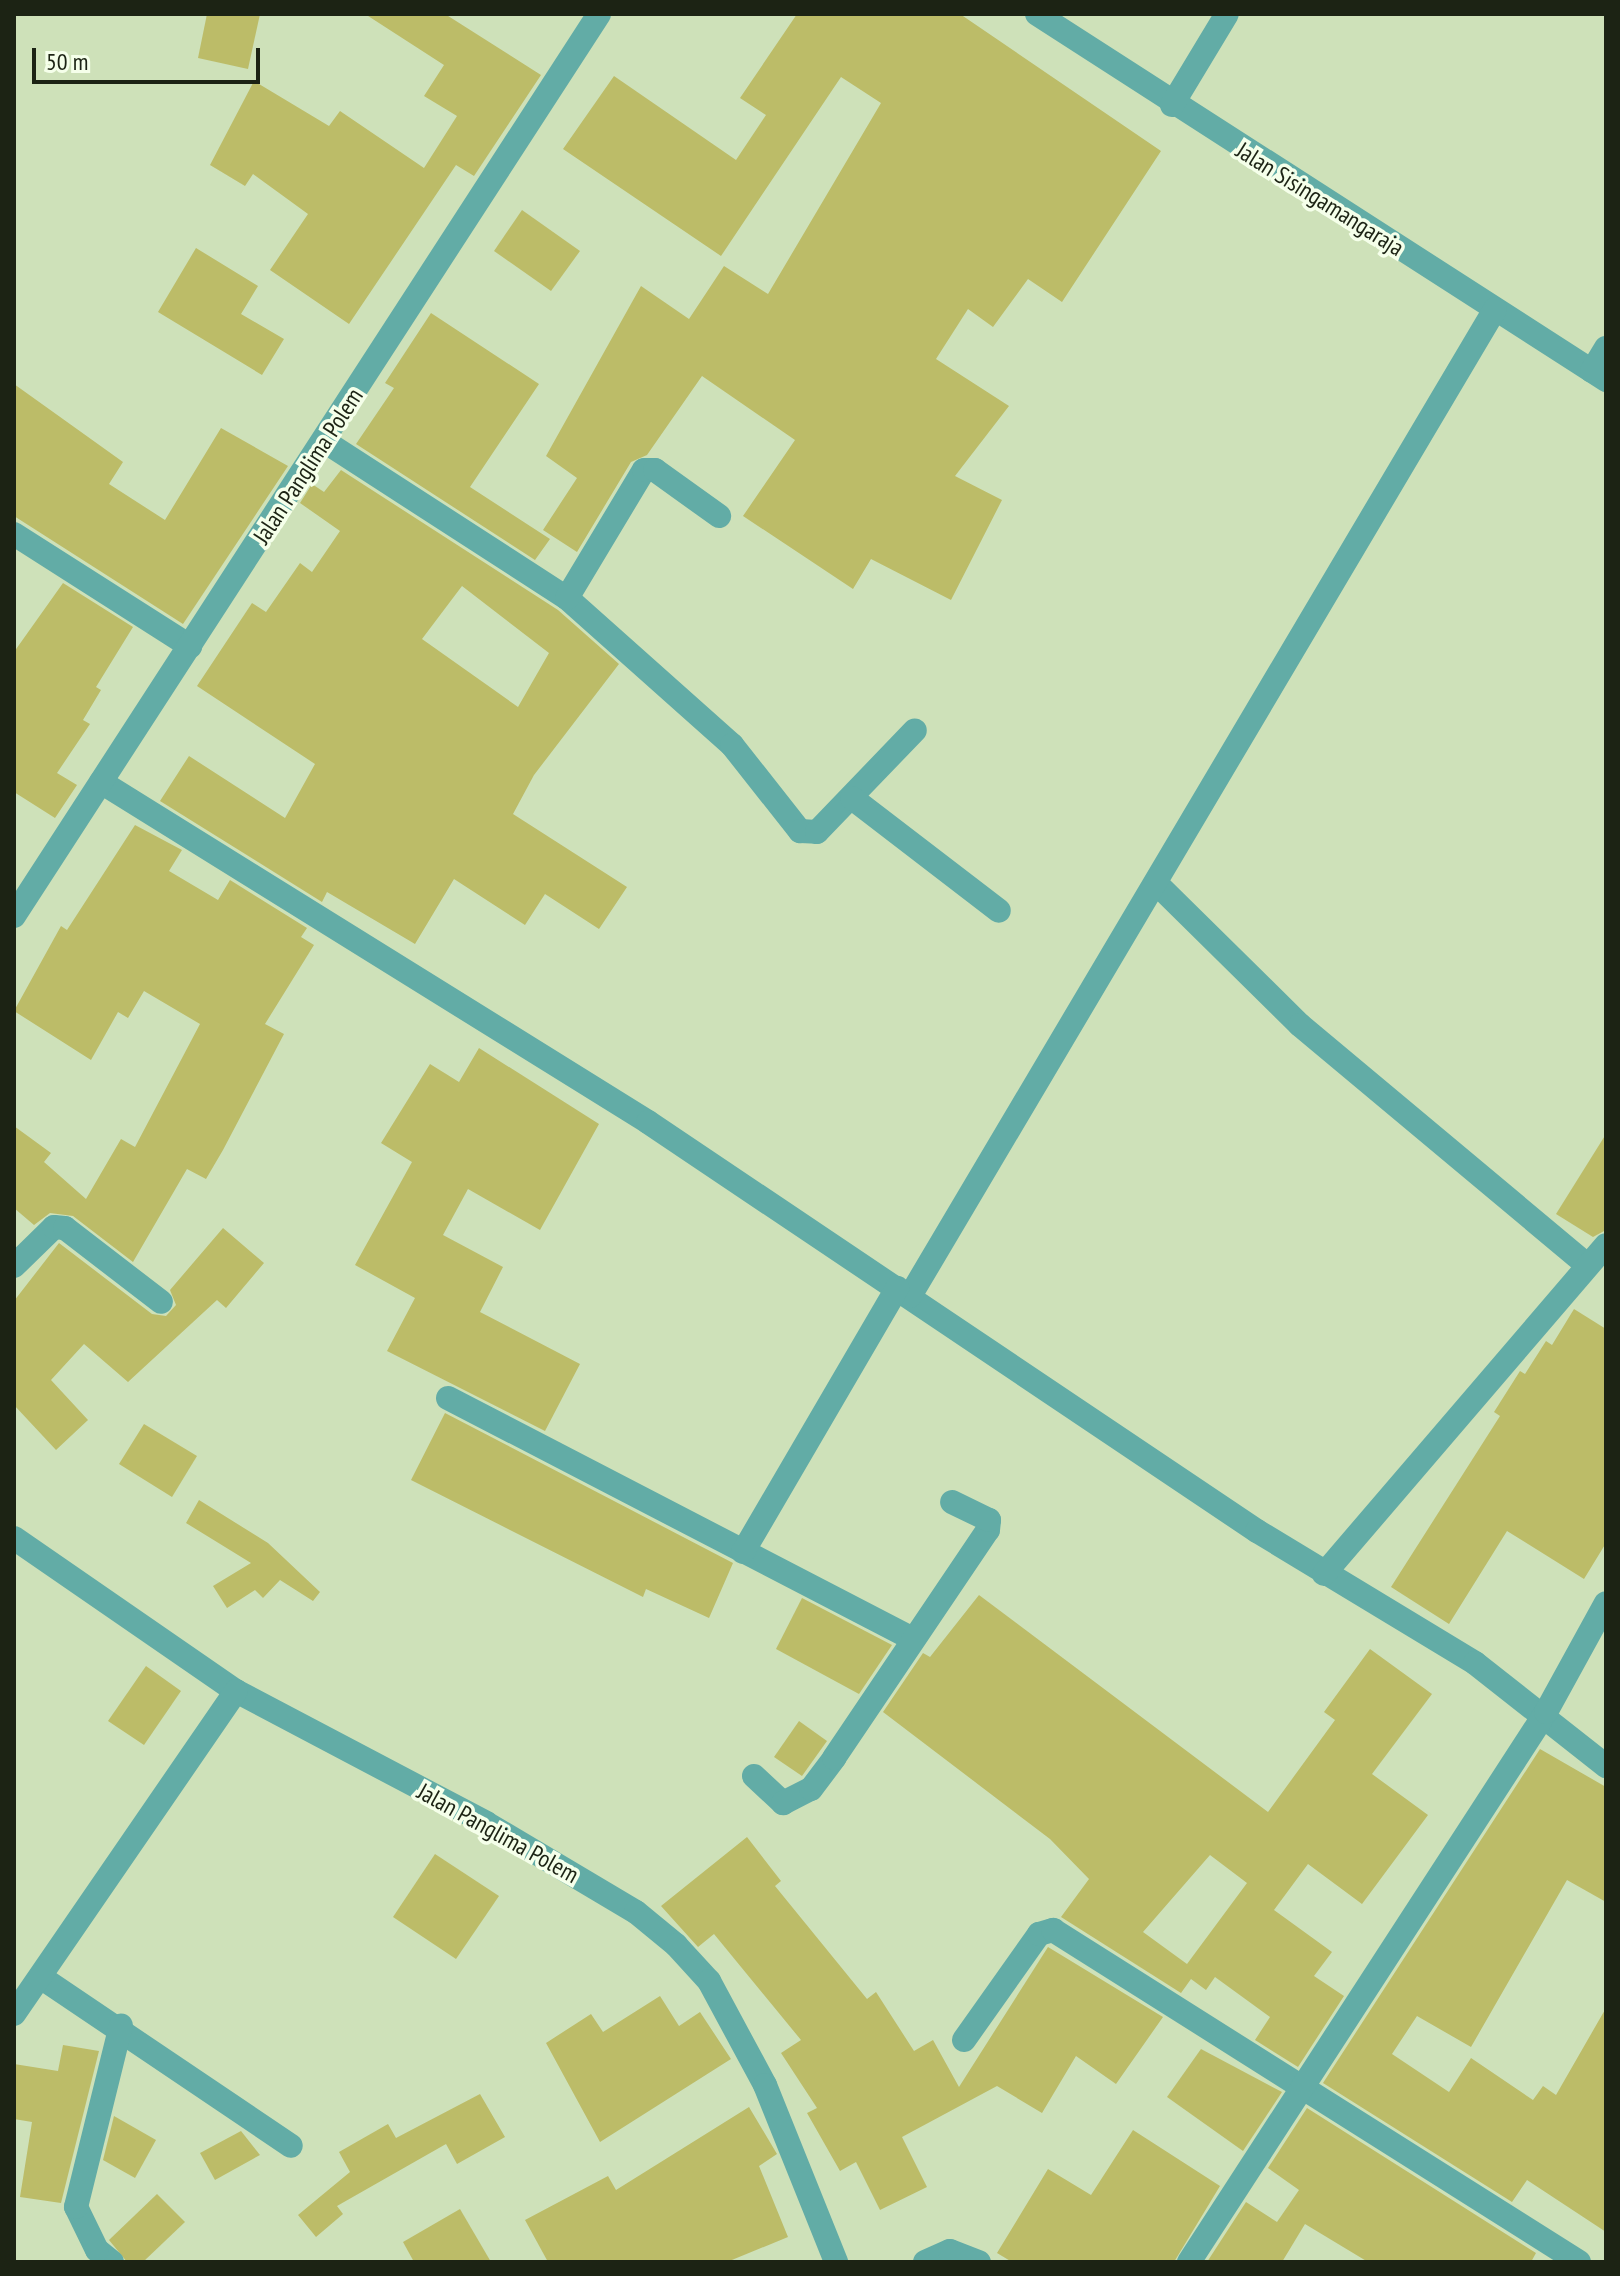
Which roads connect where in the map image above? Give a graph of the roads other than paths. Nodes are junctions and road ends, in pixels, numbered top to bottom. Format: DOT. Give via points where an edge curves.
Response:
graph roads {
  1 [pos="599,14"];
  2 [pos="1037,14"];
  3 [pos="1227,14"];
  4 [pos="1172,105"];
  5 [pos="1495,309"];
  6 [pos="1606,348"];
  7 [pos="1599,375"];
  8 [pos="324,441"];
  9 [pos="719,516"];
  10 [pos="14,534"];
  11 [pos="567,598"];
  12 [pos="190,646"];
  13 [pos="915,730"];
  14 [pos="101,782"];
  15 [pos="852,798"];
  16 [pos="1158,885"];
  17 [pos="999,911"];
  18 [pos="14,916"];
  19 [pos="1606,1245"];
  20 [pos="1587,1265"];
  21 [pos="14,1266"];
  22 [pos="904,1292"];
  23 [pos="161,1302"];
  24 [pos="448,1398"];
  25 [pos="952,1502"];
  26 [pos="14,1538"];
  27 [pos="743,1552"];
  28 [pos="1324,1574"];
  29 [pos="1606,1603"];
  30 [pos="909,1637"];
  31 [pos="236,1691"];
  32 [pos="1546,1712"];
  33 [pos="1606,1766"];
  34 [pos="754,1776"];
  35 [pos="42,1978"];
  36 [pos="14,2014"];
  37 [pos="121,2025"];
  38 [pos="964,2040"];
  39 [pos="1298,2086"];
  40 [pos="291,2146"];
  41 [pos="112,2262"];
  42 [pos="836,2262"];
  43 [pos="925,2262"];
  44 [pos="979,2262"];
  45 [pos="1189,2262"];
  46 [pos="1579,2262"];
  1 -- 8 [label="street, Jalan Panglima Polem"];
  2 -- 4 [label="street, Jalan Sisingamangaraja"];
  3 -- 4 [label="street"];
  4 -- 5 [label="street, Jalan Sisingamangaraja"];
  5 -- 7 [label="street, Jalan Sisingamangaraja"];
  5 -- 16 [label="street"];
  6 -- 7 [label="street"];
  8 -- 11 [label="street"];
  8 -- 12 [label="street, Jalan Panglima Polem"];
  9 -- 11 [label="street" via="655,470 644,470"];
  10 -- 12 [label="street"];
  11 -- 15 [label="street" via="732,745 800,831 817,832"];
  12 -- 14 [label="street, Jalan Panglima Polem"];
  13 -- 15 [label="street"];
  14 -- 18 [label="street, Jalan Panglima Polem"];
  14 -- 22 [label="street" via="648,1122"];
  15 -- 17 [label="street"];
  16 -- 20 [label="street" via="1300,1025"];
  16 -- 22 [label="street"];
  19 -- 20 [label="street"];
  20 -- 28 [label="street"];
  21 -- 23 [label="street" via="54,1227 65,1228"];
  22 -- 27 [label="street"];
  22 -- 28 [label="street"];
  24 -- 27 [label="street"];
  25 -- 30 [label="street" via="989,1520 988,1530"];
  26 -- 31 [label="street, Jalan Panglima Polem"];
  27 -- 30 [label="street"];
  28 -- 32 [label="street"];
  29 -- 32 [label="street"];
  30 -- 34 [label="street" via="811,1789 783,1803"];
  31 -- 35 [label="street"];
  31 -- 42 [label="street, Jalan Panglima Polem" via="486,1823 636,1912 676,1945 709,1981 765,2085"];
  32 -- 33 [label="street"];
  32 -- 39 [label="street"];
  35 -- 36 [label="street"];
  35 -- 37 [label="street"];
  37 -- 40 [label="street"];
  37 -- 41 [label="street" via="76,2207 97,2250"];
  38 -- 39 [label="street" via="1047,1929"];
  39 -- 45 [label="street"];
  39 -- 46 [label="street" via="1455,2178"];
  43 -- 44 [label="street" via="950,2251"];
}
